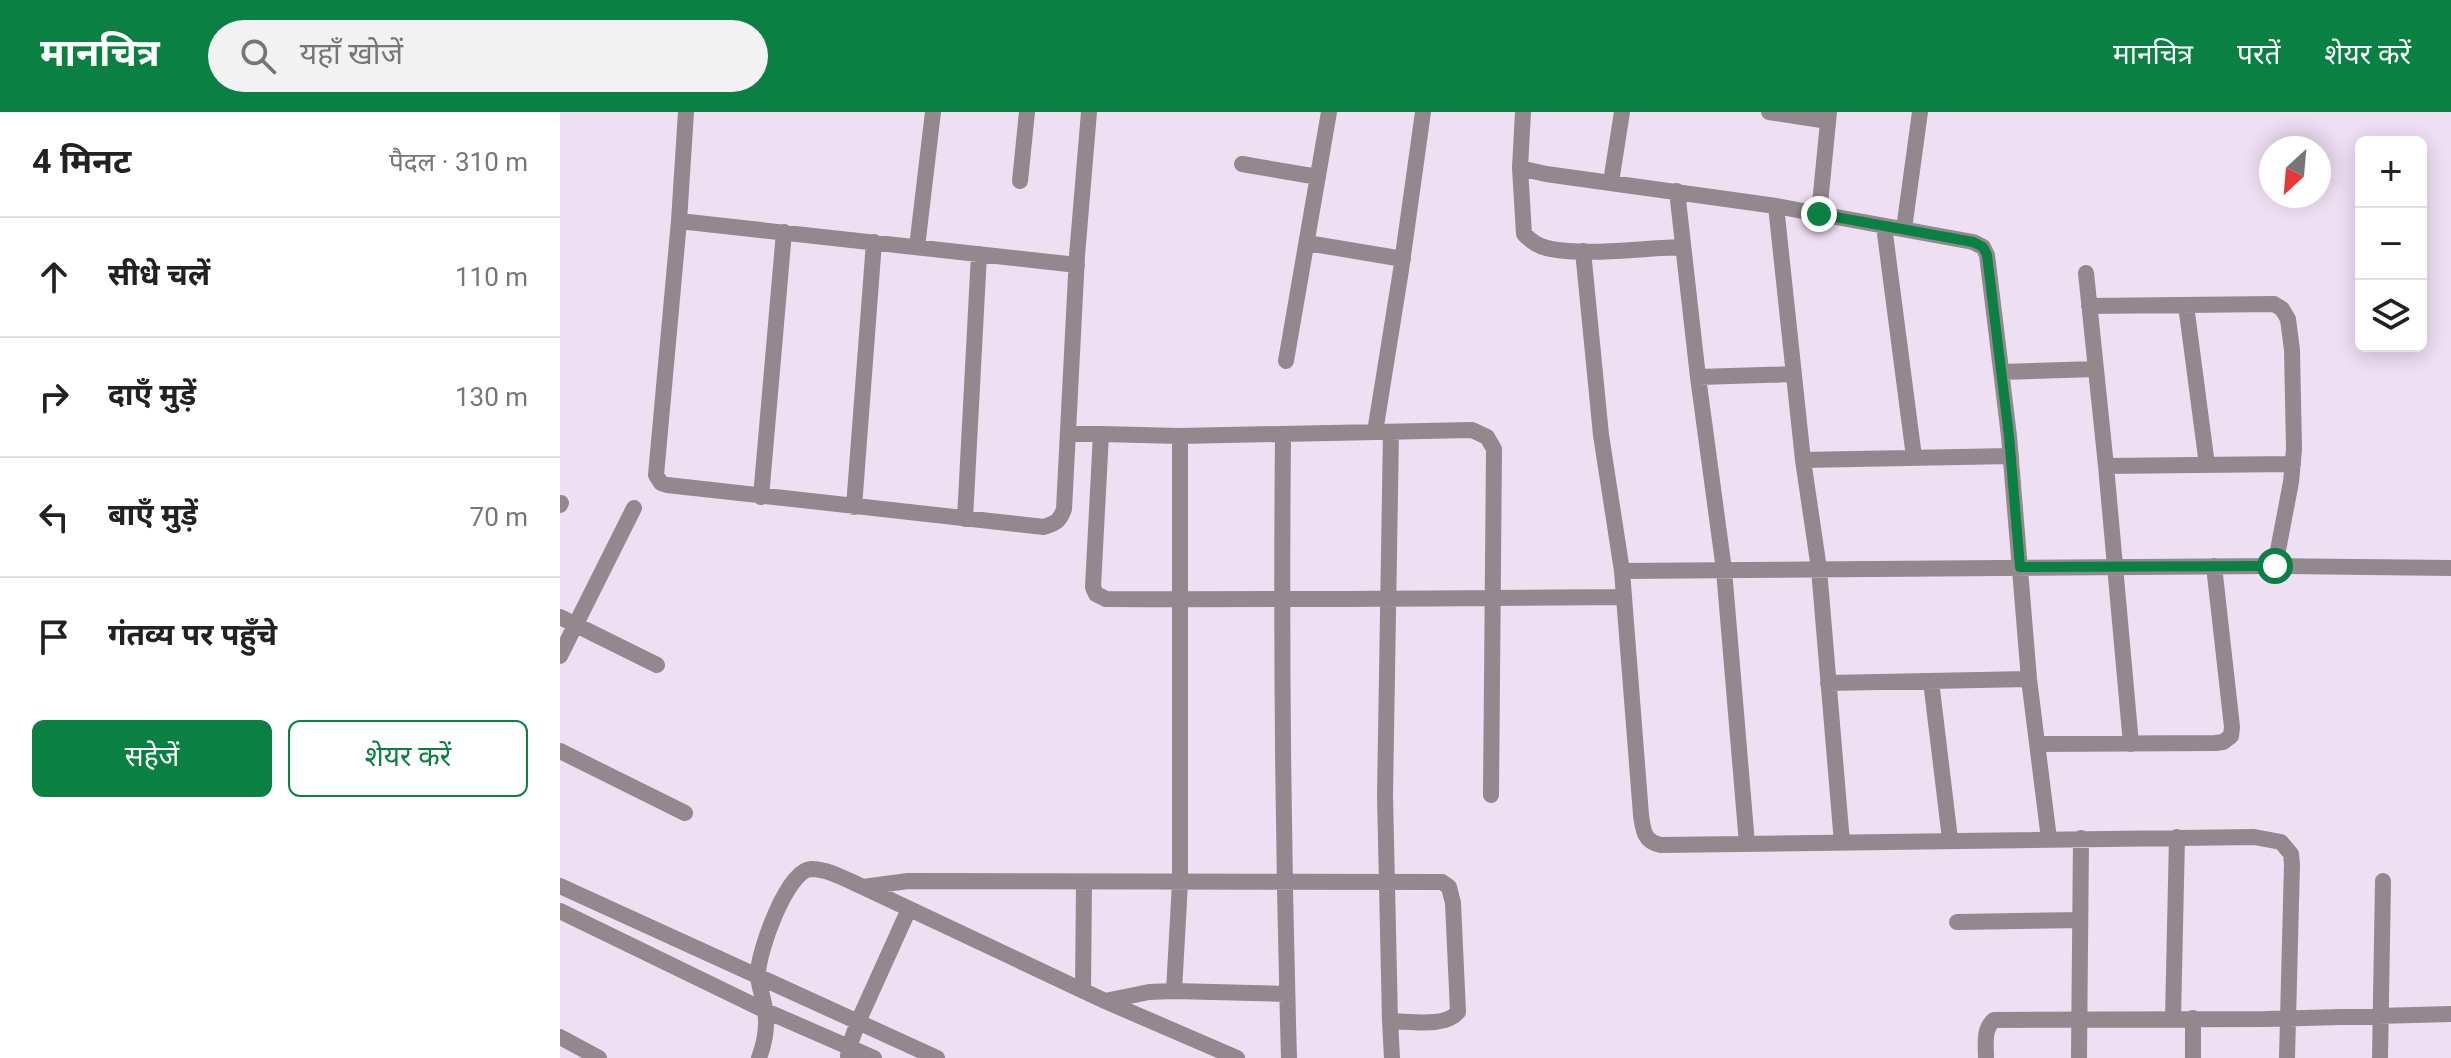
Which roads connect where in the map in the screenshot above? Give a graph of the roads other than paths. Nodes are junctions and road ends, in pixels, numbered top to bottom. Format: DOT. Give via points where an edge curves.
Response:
graph roads {
  1 [pos="686,112"];
  2 [pos="933,112"];
  3 [pos="1027,112"];
  4 [pos="1089,112"];
  5 [pos="1329,112"];
  6 [pos="1423,112"];
  7 [pos="1523,112"];
  8 [pos="1622,112"];
  9 [pos="1769,112"];
  10 [pos="1920,112"];
  11 [pos="1829,117"];
  12 [pos="1242,164"];
  13 [pos="1520,168"];
  14 [pos="1318,177"];
  15 [pos="1020,181"];
  16 [pos="1611,182"];
  17 [pos="1677,191"];
  18 [pos="1776,206"];
  19 [pos="1819,214"];
  20 [pos="679,221"];
  21 [pos="1884,226"];
  22 [pos="1904,229"];
  23 [pos="784,232"];
  24 [pos="874,242"];
  25 [pos="1307,243"];
  26 [pos="917,247"];
  27 [pos="1683,247"];
  28 [pos="1583,251"];
  29 [pos="979,254"];
  30 [pos="1403,259"];
  31 [pos="1077,265"];
  32 [pos="2086,273"];
  33 [pos="2186,305"];
  34 [pos="2089,306"];
  35 [pos="1286,361"];
  36 [pos="2096,369"];
  37 [pos="2001,372"];
  38 [pos="1794,374"];
  39 [pos="1698,377"];
  40 [pos="1383,432"];
  41 [pos="1068,434"];
  42 [pos="1101,434"];
  43 [pos="1283,434"];
  44 [pos="1180,436"];
  45 [pos="2011,456"];
  46 [pos="1914,457"];
  47 [pos="1803,460"];
  48 [pos="2293,464"];
  49 [pos="2207,465"];
  50 [pos="2106,466"];
  51 [pos="761,497"];
  52 [pos="854,507"];
  53 [pos="634,508"];
  54 [pos="965,519"];
  55 [pos="2214,566"];
  56 [pos="2275,566"];
  57 [pos="2020,567"];
  58 [pos="2114,567"];
  59 [pos="2451,568"];
  60 [pos="1819,569"];
  61 [pos="1724,570"];
  62 [pos="1622,571"];
  63 [pos="1624,597"];
  64 [pos="1388,598"];
  65 [pos="1494,598"];
  66 [pos="1180,599"];
  67 [pos="1281,599"];
  68 [pos="568,621"];
  69 [pos="560,656"];
  70 [pos="657,665"];
  71 [pos="2029,679"];
  72 [pos="1931,681"];
  73 [pos="1828,683"];
  74 [pos="2037,744"];
  75 [pos="2131,744"];
  76 [pos="560,751"];
  77 [pos="1491,795"];
  78 [pos="685,813"];
  79 [pos="2177,837"];
  80 [pos="2081,838"];
  81 [pos="1950,839"];
  82 [pos="2049,839"];
  83 [pos="1842,843"];
  84 [pos="1747,844"];
  85 [pos="1387,880"];
  86 [pos="2383,881"];
  87 [pos="1084,882"];
  88 [pos="1284,882"];
  89 [pos="1180,883"];
  90 [pos="560,886"];
  91 [pos="863,887"];
  92 [pos="909,909"];
  93 [pos="560,911"];
  94 [pos="2080,920"];
  95 [pos="1957,922"];
  96 [pos="757,976"];
  97 [pos="1083,991"];
  98 [pos="1174,991"];
  99 [pos="1287,994"];
  100 [pos="1105,1001"];
  101 [pos="766,1011"];
  102 [pos="2451,1014"];
  103 [pos="2380,1016"];
  104 [pos="2173,1018"];
  105 [pos="2193,1018"];
  106 [pos="2288,1018"];
  107 [pos="2080,1019"];
  108 [pos="1390,1021"];
  109 [pos="858,1022"];
  110 [pos="560,1037"];
  111 [pos="848,1052"];
  112 [pos="599,1058"];
  113 [pos="759,1058"];
  114 [pos="874,1058"];
  115 [pos="937,1058"];
  116 [pos="1237,1058"];
  117 [pos="1289,1058"];
  118 [pos="1392,1058"];
  119 [pos="1986,1058"];
  120 [pos="2079,1058"];
  121 [pos="2193,1058"];
  122 [pos="2287,1058"];
  123 [pos="2380,1058"];
  1 -- 20 [label="street"];
  2 -- 26 [label="street"];
  3 -- 15 [label="street"];
  4 -- 31 [label="street"];
  5 -- 14 [label="street"];
  6 -- 30 [label="street"];
  7 -- 13 [label="street"];
  8 -- 16 [label="street"];
  9 -- 11 [label="street"];
  10 -- 22 [label="street"];
  11 -- 19 [label="street"];
  12 -- 14 [label="street"];
  13 -- 16 [label="street"];
  13 -- 28 [label="street" via="1524,234 1550,249"];
  14 -- 25 [label="street"];
  16 -- 17 [label="street"];
  17 -- 18 [label="street"];
  17 -- 27 [label="street"];
  18 -- 19 [label="street"];
  18 -- 38 [label="street"];
  19 -- 21 [label="street"];
  20 -- 23 [label="street"];
  20 -- 51 [label="street" via="656,475 667,485"];
  21 -- 22 [label="street"];
  21 -- 46 [label="street"];
  22 -- 37 [label="street" via="1983,247"];
  23 -- 24 [label="street"];
  23 -- 51 [label="street"];
  24 -- 26 [label="street"];
  24 -- 52 [label="street"];
  25 -- 30 [label="street"];
  25 -- 35 [label="street"];
  26 -- 29 [label="street"];
  27 -- 28 [label="street"];
  27 -- 39 [label="street"];
  28 -- 62 [label="street" via="1601,435"];
  29 -- 31 [label="street"];
  29 -- 54 [label="street"];
  30 -- 40 [label="street"];
  31 -- 41 [label="street"];
  32 -- 34 [label="street"];
  33 -- 34 [label="street"];
  33 -- 48 [label="street" via="2274,304 2282,309 2292,350"];
  33 -- 49 [label="street"];
  34 -- 36 [label="street"];
  36 -- 37 [label="street"];
  36 -- 50 [label="street"];
  37 -- 45 [label="street"];
  38 -- 39 [label="street"];
  38 -- 47 [label="street"];
  39 -- 61 [label="street"];
  40 -- 43 [label="street"];
  40 -- 64 [label="street"];
  40 -- 65 [label="street" via="1472,430 1487,437 1494,449"];
  41 -- 42 [label="street"];
  41 -- 54 [label="street" via="1064,509 1056,523 1044,527"];
  42 -- 44 [label="street"];
  42 -- 66 [label="street" via="1096,594 1106,599"];
  43 -- 44 [label="street"];
  43 -- 67 [label="street"];
  44 -- 66 [label="street"];
  45 -- 46 [label="street"];
  45 -- 57 [label="street"];
  46 -- 47 [label="street"];
  47 -- 60 [label="street"];
  48 -- 49 [label="street"];
  48 -- 56 [label="street"];
  49 -- 50 [label="street"];
  50 -- 58 [label="street"];
  51 -- 52 [label="street"];
  52 -- 54 [label="street"];
  53 -- 68 [label="street"];
  55 -- 56 [label="street"];
  55 -- 58 [label="street"];
  55 -- 75 [label="street" via="2231,736 2215,743"];
  56 -- 59 [label="street"];
  57 -- 58 [label="street"];
  57 -- 60 [label="street"];
  57 -- 71 [label="street"];
  58 -- 75 [label="street"];
  60 -- 61 [label="street"];
  60 -- 73 [label="street"];
  61 -- 62 [label="street"];
  61 -- 84 [label="street"];
  62 -- 63 [label="street"];
  63 -- 65 [label="street"];
  63 -- 84 [label="street" via="1647,839 1661,845"];
  64 -- 65 [label="street"];
  64 -- 67 [label="street"];
  64 -- 85 [label="street"];
  65 -- 77 [label="street"];
  66 -- 67 [label="street"];
  66 -- 89 [label="street"];
  67 -- 88 [label="street"];
  68 -- 69 [label="street"];
  68 -- 70 [label="street"];
  71 -- 72 [label="street"];
  71 -- 74 [label="street"];
  72 -- 73 [label="street"];
  72 -- 81 [label="street"];
  73 -- 83 [label="street"];
  74 -- 75 [label="street"];
  74 -- 82 [label="street"];
  76 -- 78 [label="street"];
  79 -- 80 [label="street"];
  79 -- 104 [label="street"];
  79 -- 106 [label="street" via="2272,838 2288,847"];
  80 -- 82 [label="street"];
  80 -- 94 [label="street"];
  81 -- 82 [label="street"];
  81 -- 83 [label="street"];
  83 -- 84 [label="street"];
  85 -- 88 [label="street"];
  85 -- 108 [label="street"];
  85 -- 108 [label="street" via="1433,880 1449,887 1459,1005 1453,1019"];
  86 -- 103 [label="street"];
  87 -- 89 [label="street"];
  87 -- 91 [label="street" via="908,881"];
  87 -- 97 [label="street"];
  88 -- 89 [label="street"];
  88 -- 99 [label="street"];
  89 -- 98 [label="street"];
  90 -- 96 [label="street"];
  91 -- 92 [label="street"];
  91 -- 96 [label="street" via="827,871 808,869 798,875 763,946"];
  92 -- 97 [label="street"];
  92 -- 109 [label="street"];
  93 -- 101 [label="street"];
  94 -- 95 [label="street"];
  94 -- 107 [label="street"];
  96 -- 101 [label="street"];
  96 -- 109 [label="street"];
  97 -- 100 [label="street"];
  98 -- 99 [label="street"];
  98 -- 100 [label="street"];
  99 -- 117 [label="street"];
  100 -- 116 [label="street"];
  101 -- 111 [label="street"];
  101 -- 113 [label="street"];
  102 -- 103 [label="street"];
  103 -- 106 [label="street"];
  103 -- 123 [label="street"];
  104 -- 105 [label="street"];
  104 -- 107 [label="street"];
  105 -- 106 [label="street"];
  105 -- 121 [label="street"];
  106 -- 122 [label="street"];
  107 -- 119 [label="street" via="1994,1020 1986,1035"];
  107 -- 120 [label="street"];
  108 -- 118 [label="street"];
  109 -- 111 [label="street"];
  109 -- 115 [label="street"];
  110 -- 112 [label="street"];
  111 -- 114 [label="street"];
}
